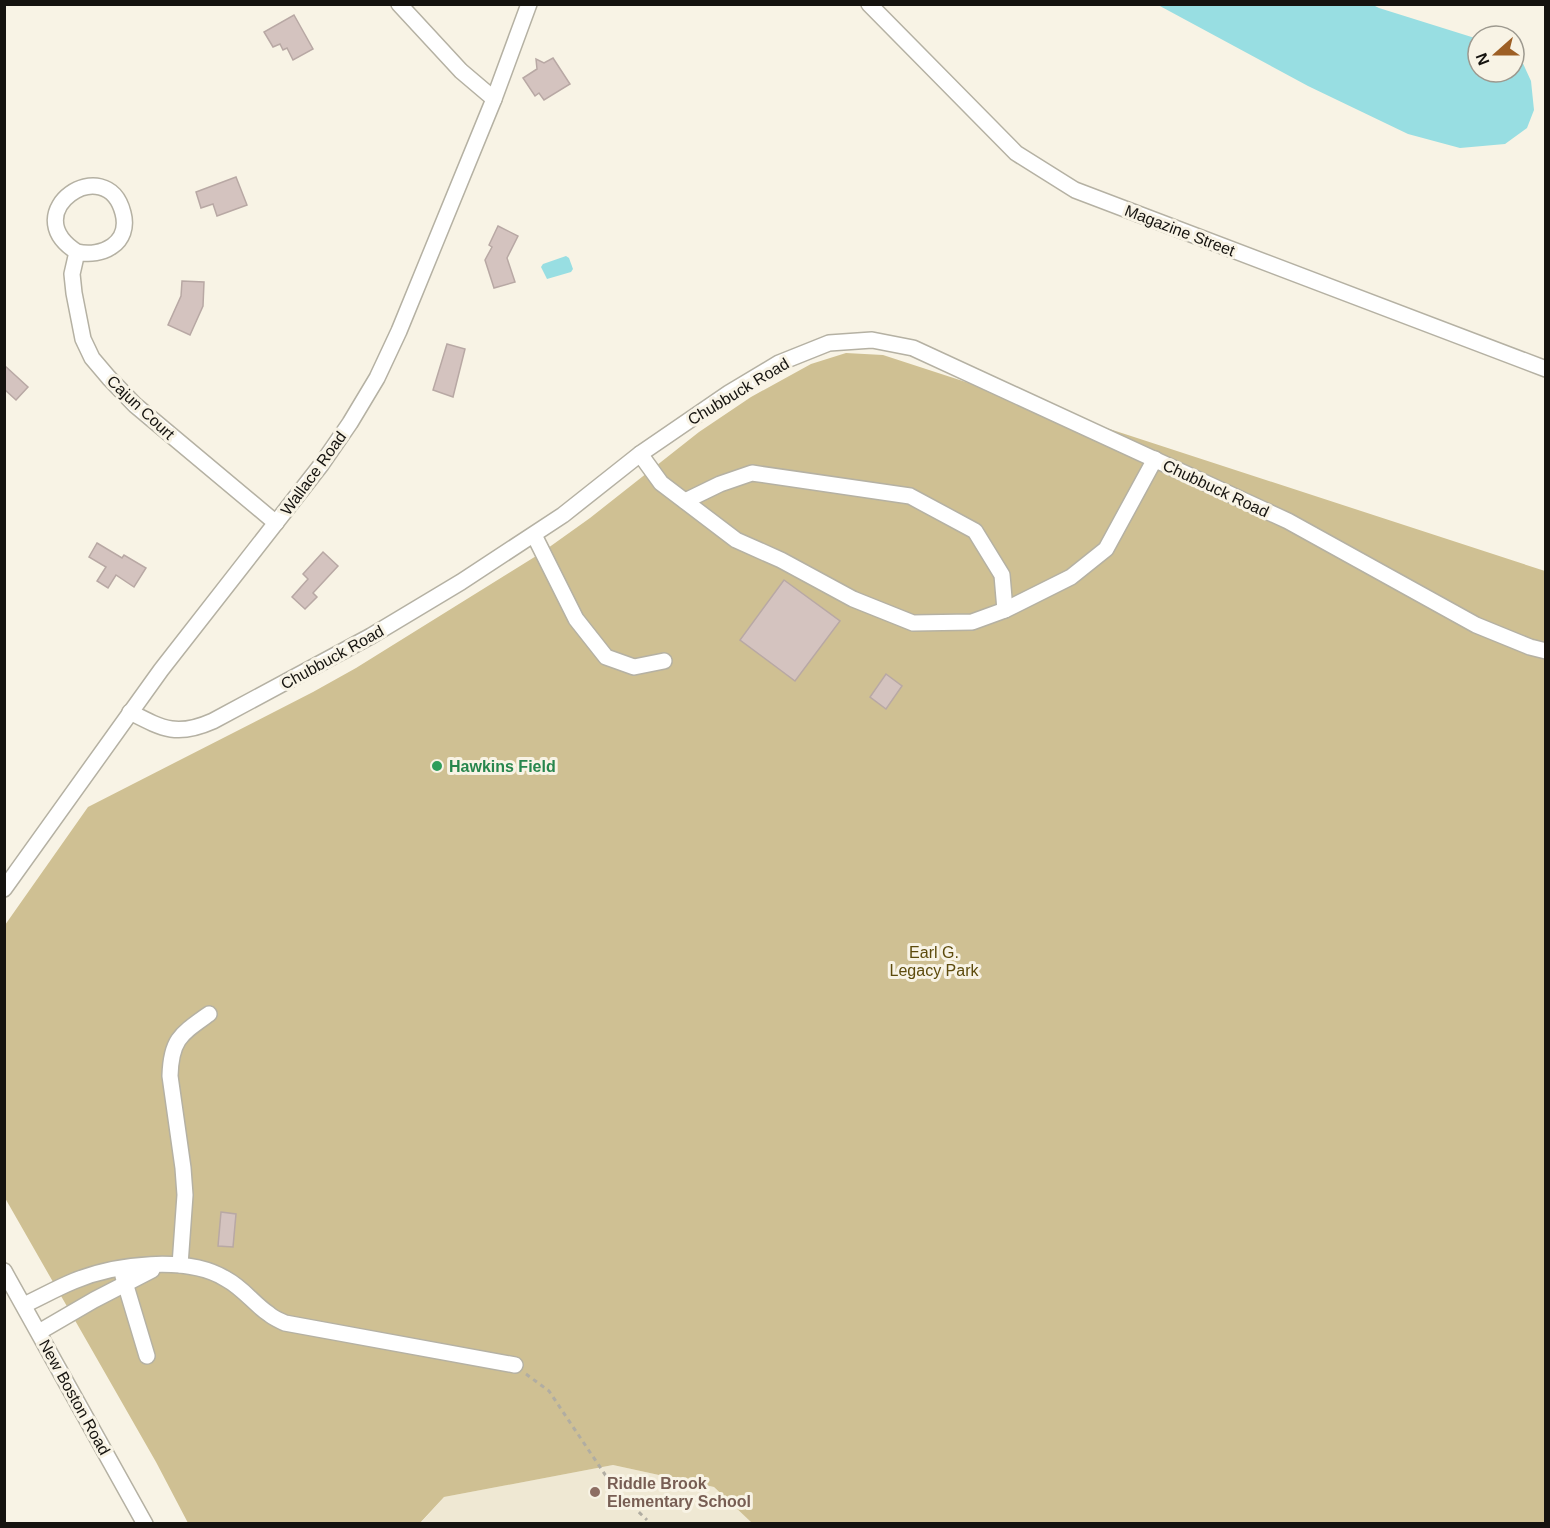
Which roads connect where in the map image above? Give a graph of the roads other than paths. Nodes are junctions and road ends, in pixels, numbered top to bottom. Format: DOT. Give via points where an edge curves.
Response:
graph roads {
  1 [pos="399,4"];
  2 [pos="529,4"];
  3 [pos="869,4"];
  4 [pos="494,99"];
  5 [pos="77,252"];
  6 [pos="1545,369"];
  7 [pos="640,454"];
  8 [pos="1155,459"];
  9 [pos="685,501"];
  10 [pos="276,524"];
  11 [pos="534,535"];
  12 [pos="1005,610"];
  13 [pos="1545,651"];
  14 [pos="664,661"];
  15 [pos="130,712"];
  16 [pos="4,889"];
  17 [pos="209,1014"];
  18 [pos="180,1264"];
  19 [pos="4,1271"];
  20 [pos="123,1276"];
  21 [pos="24,1305"];
  22 [pos="39,1332"];
  23 [pos="147,1356"];
  24 [pos="515,1365"];
  25 [pos="145,1524"];
  1 -- 4 [label="street" via="461,71"];
  2 -- 4 [label="street, Wallace Road"];
  3 -- 6 [label="street, Magazine Street" via="1016,153 1075,190"];
  4 -- 10 [label="street, Wallace Road" via="377,378 321,465"];
  5 -- 5 [label="street" via="100,253 111,248 124,228 121,205 104,189 82,187 72,191 59,207 57,228 61,238"];
  5 -- 10 [label="street, Cajun Court" via="72,274 75,304 92,358 135,405"];
  7 -- 8 [label="street, Chubbuck Road" via="779,363 830,343 872,340 913,348"];
  7 -- 9 [label="street" via="661,483"];
  7 -- 11 [label="street, Chubbuck Road"];
  8 -- 12 [label="street" via="1106,549 1071,577"];
  8 -- 13 [label="street, Chubbuck Road" via="1288,521 1476,625"];
  9 -- 12 [label="street" via="736,540 853,599 913,623 972,622"];
  9 -- 12 [label="street" via="752,474 910,496 975,531 1002,575"];
  10 -- 15 [label="street, Wallace Road"];
  11 -- 14 [label="street" via="576,619 606,657 634,667"];
  11 -- 15 [label="street, Chubbuck Road" via="371,636 203,726 177,730 155,725"];
  15 -- 16 [label="street, Wallace Road"];
  17 -- 18 [label="street" via="178,1038 170,1061 185,1195"];
  18 -- 20 [label="street"];
  18 -- 24 [label="street" via="226,1279 285,1323"];
  19 -- 21 [label="street, New Boston Road"];
  20 -- 21 [label="street" via="74,1281"];
  20 -- 22 [label="street"];
  20 -- 23 [label="street"];
  21 -- 22 [label="street, New Boston Road"];
  22 -- 25 [label="street, New Boston Road"];
}
